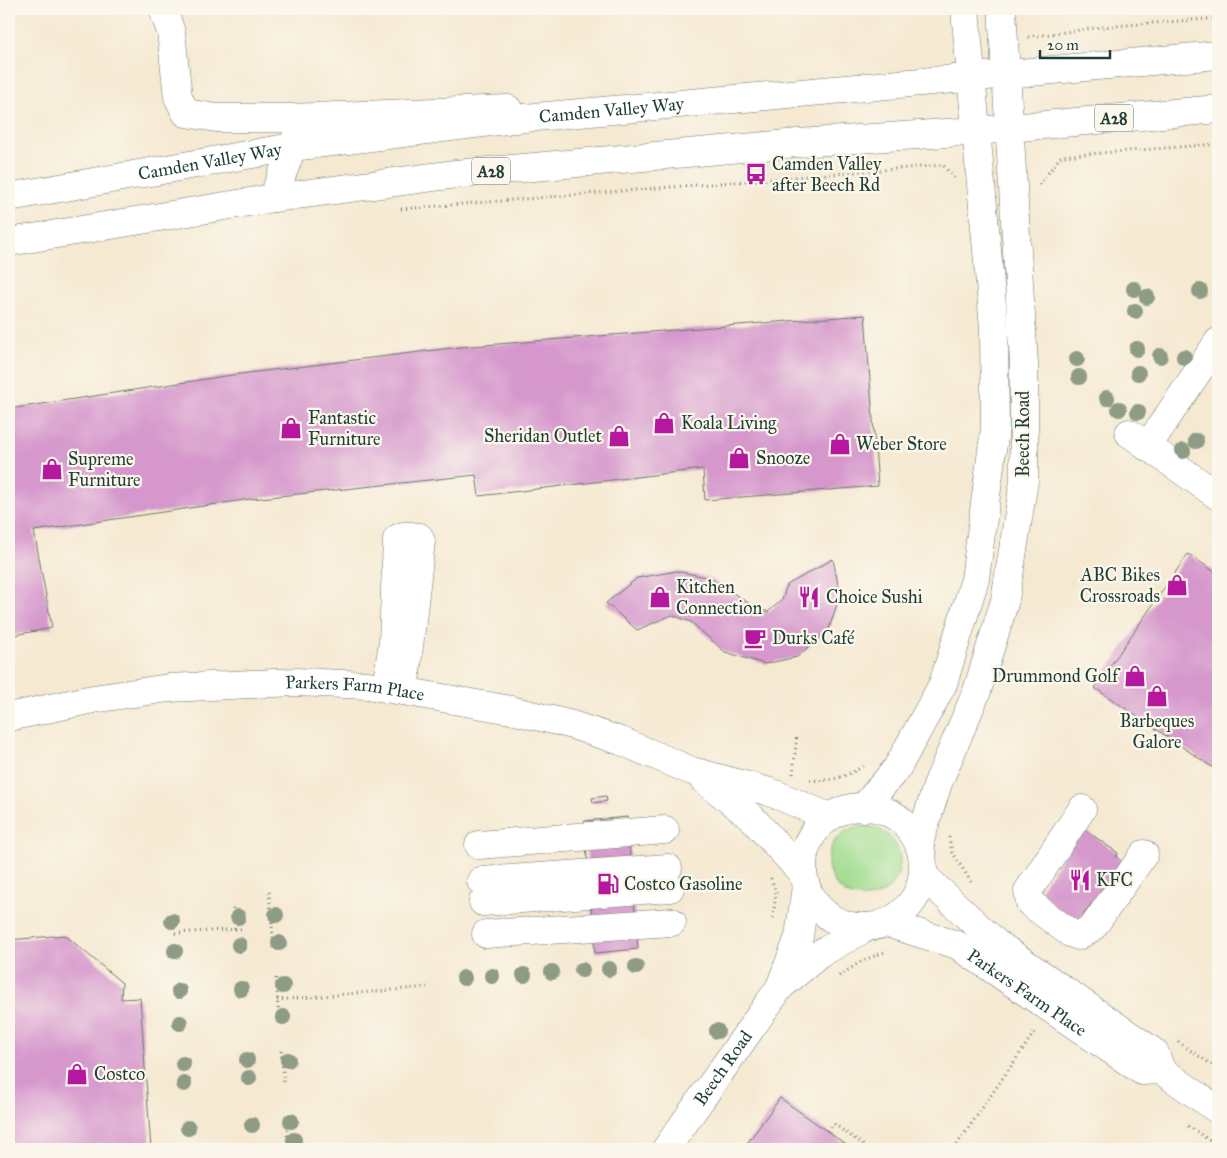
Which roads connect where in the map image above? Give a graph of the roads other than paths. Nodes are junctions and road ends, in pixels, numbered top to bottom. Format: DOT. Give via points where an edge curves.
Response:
graph roads {
  1 [pos="163,9"];
  2 [pos="965,9"];
  3 [pos="1002,9"];
  4 [pos="1218,55"];
  5 [pos="1007,75"];
  6 [pos="972,78"];
  7 [pos="715,100"];
  8 [pos="1218,109"];
  9 [pos="290,118"];
  10 [pos="1009,128"];
  11 [pos="977,131"];
  12 [pos="292,147"];
  13 [pos="9,197"];
  14 [pos="273,198"];
  15 [pos="9,242"];
  16 [pos="1218,342"];
  17 [pos="1218,496"];
  18 [pos="9,717"];
  19 [pos="692,771"];
  20 [pos="863,808"];
  21 [pos="1082,809"];
  22 [pos="830,817"];
  23 [pos="919,843"];
  24 [pos="1144,854"];
  25 [pos="923,875"];
  26 [pos="669,877"];
  27 [pos="804,880"];
  28 [pos="876,925"];
  29 [pos="780,987"];
  30 [pos="1161,1070"];
  31 [pos="1218,1110"];
  32 [pos="666,1149"];
  1 -- 9 [label="main road" via="171,32 178,97 186,113 217,118"];
  2 -- 6 [label="main road, Beech Road"];
  3 -- 5 [label="main road, Beech Road"];
  4 -- 5 [label="main road, Camden Valley Way"];
  5 -- 6 [label="main road, Camden Valley Way"];
  5 -- 10 [label="main road, Beech Road"];
  6 -- 7 [label="main road, Camden Valley Way"];
  6 -- 11 [label="main road, Beech Road"];
  7 -- 9 [label="main road"];
  7 -- 12 [label="main road, Camden Valley Way" via="514,119"];
  8 -- 10 [label="main road, A28"];
  9 -- 12 [label="main road" via="296,125 297,135"];
  10 -- 11 [label="main road, A28"];
  10 -- 23 [label="main road, Beech Road" via="1024,364 1024,481 1005,600 977,691 938,783"];
  11 -- 14 [label="main road, A28" via="798,143 456,174"];
  11 -- 20 [label="main road, Beech Road" via="994,326 995,428 975,579 943,684 897,768"];
  12 -- 13 [label="main road, Camden Valley Way"];
  12 -- 14 [label="main road"];
  14 -- 15 [label="main road, A28"];
  16 -- 17 [label="main road" via="1138,440"];
  18 -- 19 [label="main road, Parkers Farm Place" via="93,699 170,688 295,682 368,685 511,710 569,724"];
  19 -- 22 [label="main road, Parkers Farm Place" via="770,792"];
  19 -- 27 [label="main road, Parkers Farm Place" via="751,817"];
  20 -- 22 [label="main road" via="850,808"];
  20 -- 23 [label="main road" via="876,807 901,820"];
  21 -- 24 [label="main road" via="1028,891 1030,903 1070,934 1078,936 1094,927"];
  22 -- 27 [label="main road" via="808,842"];
  23 -- 25 [label="main road"];
  25 -- 28 [label="main road" via="917,895 903,912"];
  25 -- 30 [label="main road, Parkers Farm Place" via="996,943 1155,1053"];
  26 -- 26 [label="main road" via="482,891"];
  27 -- 28 [label="main road" via="819,908 829,917 841,923"];
  27 -- 29 [label="main road, Beech Road" via="800,937"];
  28 -- 29 [label="main road, Beech Road" via="821,953"];
  28 -- 30 [label="main road, Parkers Farm Place" via="957,945 1142,1071"];
  29 -- 32 [label="main road, Beech Road"];
  30 -- 31 [label="main road, Parkers Farm Place"];
}
